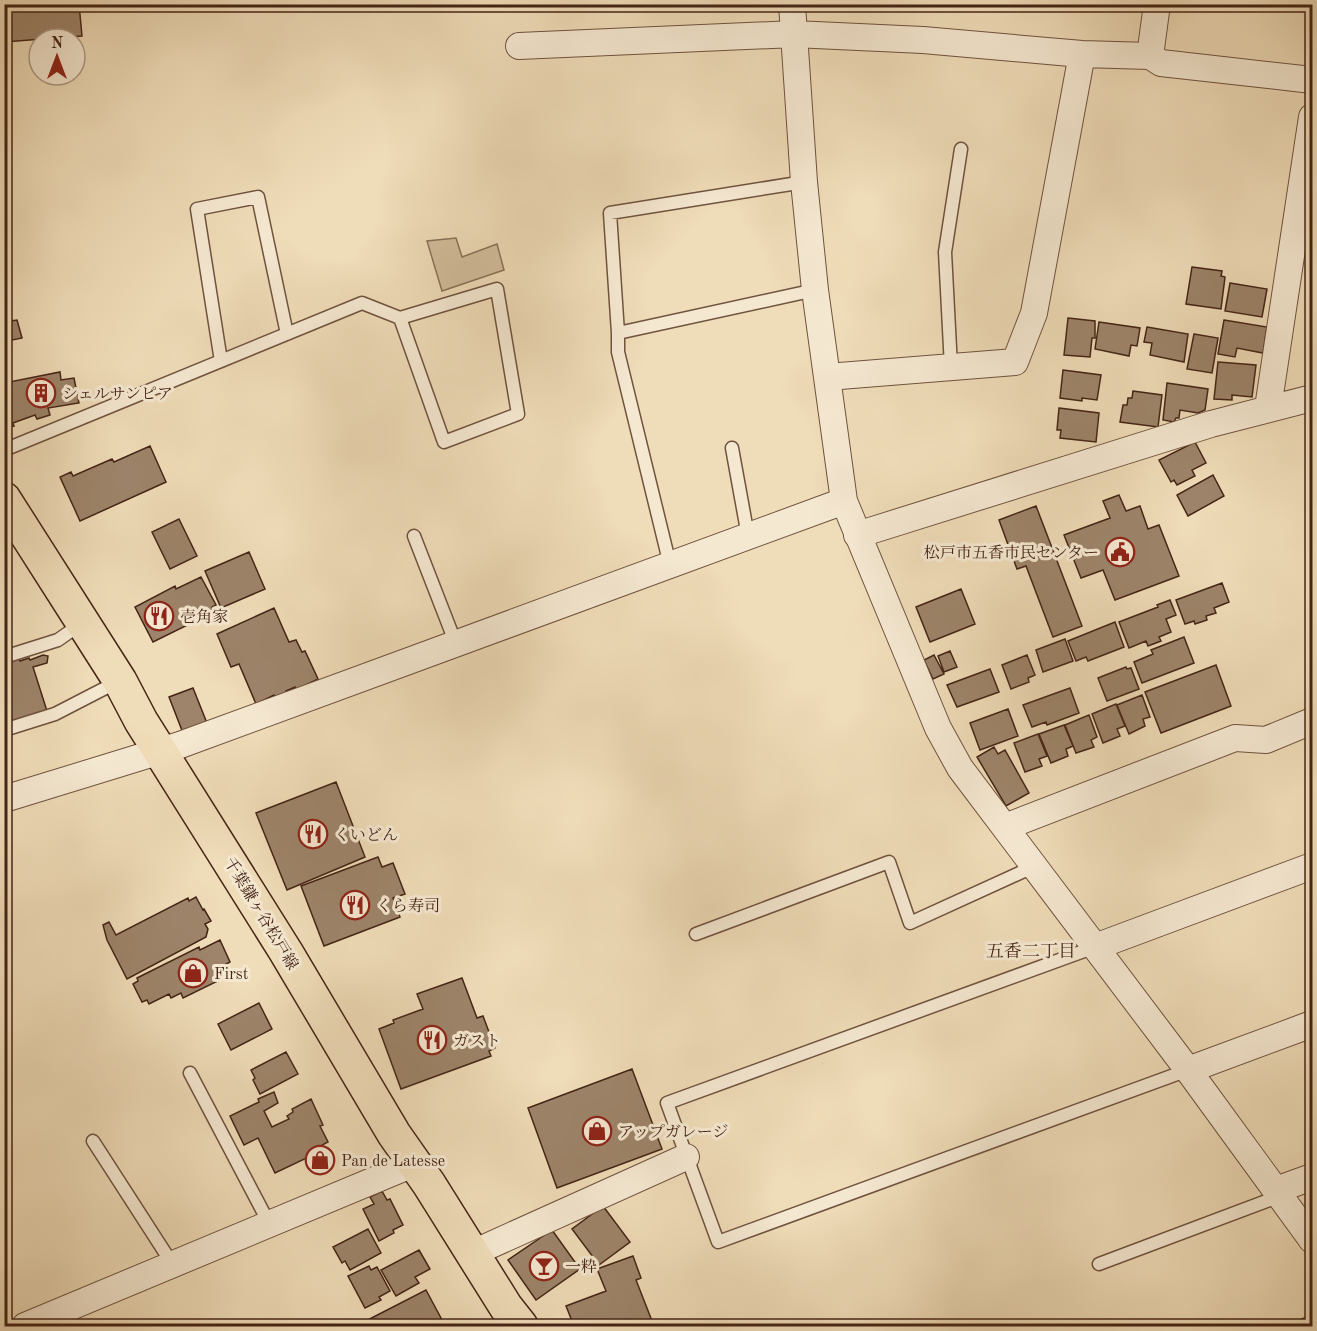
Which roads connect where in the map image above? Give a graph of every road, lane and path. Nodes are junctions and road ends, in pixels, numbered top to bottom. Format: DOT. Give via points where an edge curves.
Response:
graph roads {
  1 [pos="792,4"];
  2 [pos="1156,4"];
  3 [pos="794,34"];
  4 [pos="519,46"];
  5 [pos="1082,54"];
  6 [pos="1150,56"];
  7 [pos="1312,80"];
  8 [pos="1312,117"];
  9 [pos="961,148"];
  10 [pos="804,182"];
  11 [pos="815,290"];
  12 [pos="400,318"];
  13 [pos="618,333"];
  14 [pos="287,334"];
  15 [pos="221,361"];
  16 [pos="951,367"];
  17 [pos="827,377"];
  18 [pos="1312,398"];
  19 [pos="1268,408"];
  20 [pos="732,448"];
  21 [pos="4,450"];
  22 [pos="844,501"];
  23 [pos="12,518"];
  24 [pos="857,535"];
  25 [pos="414,536"];
  26 [pos="748,536"];
  27 [pos="670,565"];
  28 [pos="82,623"];
  29 [pos="456,644"];
  30 [pos="4,657"];
  31 [pos="120,681"];
  32 [pos="1312,721"];
  33 [pos="4,730"];
  34 [pos="160,752"];
  35 [pos="4,800"];
  36 [pos="1005,827"];
  37 [pos="1035,866"];
  38 [pos="1312,866"];
  39 [pos="696,934"];
  40 [pos="1095,947"];
  41 [pos="1312,1024"];
  42 [pos="1188,1070"];
  43 [pos="190,1073"];
  44 [pos="93,1141"];
  45 [pos="686,1157"];
  46 [pos="413,1164"];
  47 [pos="1312,1177"];
  48 [pos="1278,1193"];
  49 [pos="270,1225"];
  50 [pos="1312,1240"];
  51 [pos="473,1253"];
  52 [pos="1098,1264"];
  53 [pos="173,1265"];
  54 [pos="1312,1322"];
  55 [pos="25,1326"];
  56 [pos="521,1326"];
  57 [pos="1302,1326"];
  1 -- 3 [label="street"];
  2 -- 6 [label="street"];
  3 -- 4 [label="street"];
  3 -- 5 [label="street"];
  3 -- 10 [label="street"];
  5 -- 6 [label="street"];
  5 -- 16 [label="street" via="1034,313 1015,362"];
  6 -- 7 [label="street" via="1161,63"];
  8 -- 19 [label="street"];
  9 -- 16 [label="lane" via="945,252"];
  10 -- 11 [label="street"];
  10 -- 13 [label="lane" via="610,213"];
  11 -- 13 [label="lane"];
  11 -- 17 [label="street"];
  12 -- 12 [label="lane" via="498,289 518,414 444,442"];
  12 -- 14 [label="lane" via="362,303"];
  13 -- 27 [label="lane" via="618,352"];
  14 -- 15 [label="lane"];
  14 -- 15 [label="lane" via="258,197 197,209"];
  15 -- 21 [label="lane"];
  16 -- 17 [label="street"];
  17 -- 22 [label="street"];
  18 -- 19 [label="street"];
  19 -- 24 [label="street"];
  20 -- 26 [label="lane"];
  22 -- 24 [label="street"];
  22 -- 26 [label="street"];
  23 -- 28 [label="main road, 千葉鎌ヶ谷松戸線"];
  24 -- 36 [label="street" via="938,728 960,768"];
  25 -- 29 [label="lane"];
  26 -- 27 [label="street"];
  27 -- 29 [label="street"];
  28 -- 30 [label="lane" via="58,640"];
  28 -- 31 [label="main road, 千葉鎌ヶ谷松戸線"];
  29 -- 34 [label="street"];
  31 -- 33 [label="lane" via="55,714"];
  31 -- 34 [label="main road, 千葉鎌ヶ谷松戸線"];
  32 -- 36 [label="street" via="1266,740 1236,738"];
  34 -- 35 [label="street"];
  34 -- 46 [label="main road, 千葉鎌ヶ谷松戸線"];
  36 -- 37 [label="street"];
  37 -- 39 [label="lane" via="910,923 889,862"];
  37 -- 40 [label="street"];
  38 -- 40 [label="street"];
  40 -- 42 [label="street"];
  40 -- 45 [label="lane" via="667,1103"];
  41 -- 42 [label="street"];
  42 -- 45 [label="lane" via="718,1242"];
  42 -- 48 [label="street"];
  43 -- 49 [label="lane"];
  44 -- 53 [label="lane"];
  45 -- 51 [label="street"];
  46 -- 49 [label="street"];
  46 -- 51 [label="main road, 千葉鎌ヶ谷松戸線"];
  47 -- 48 [label="street"];
  48 -- 50 [label="street"];
  48 -- 52 [label="lane"];
  49 -- 53 [label="street"];
  51 -- 56 [label="main road, 千葉鎌ヶ谷松戸線"];
  53 -- 55 [label="street"];
  54 -- 57 [label="lane"];
}
